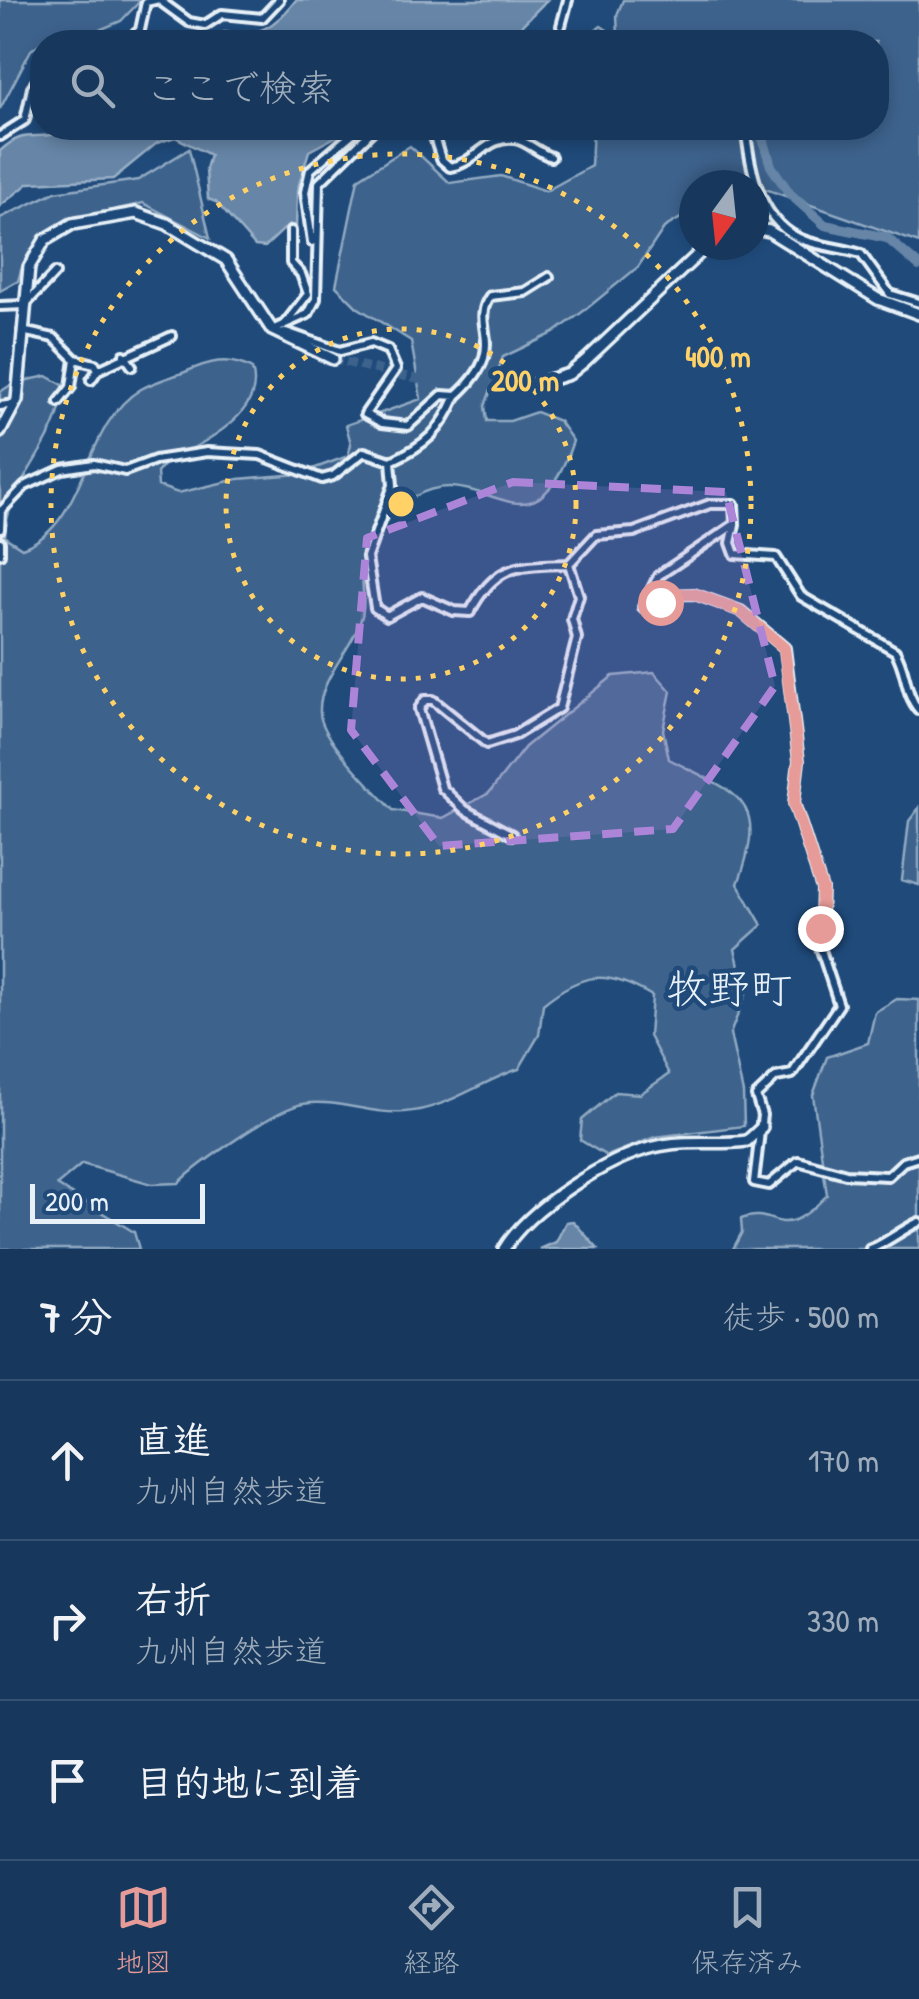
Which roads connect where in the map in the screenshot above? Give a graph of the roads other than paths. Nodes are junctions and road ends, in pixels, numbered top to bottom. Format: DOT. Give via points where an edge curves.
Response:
graph roads {
  1 [pos="157,0"];
  2 [pos="279,0"];
  3 [pos="568,0"];
  4 [pos="560,26"];
  5 [pos="140,30"];
  6 [pos="30,97"];
  7 [pos="0,136"];
  8 [pos="344,140"];
  9 [pos="362,140"];
  10 [pos="435,140"];
  11 [pos="505,140"];
  12 [pos="520,140"];
  13 [pos="748,140"];
  14 [pos="551,157"];
  15 [pos="291,231"];
  16 [pos="769,231"];
  17 [pos="315,248"];
  18 [pos="692,260"];
  19 [pos="54,273"];
  20 [pos="550,277"];
  21 [pos="919,303"];
  22 [pos="0,306"];
  23 [pos="22,306"];
  24 [pos="919,314"];
  25 [pos="278,328"];
  26 [pos="21,331"];
  27 [pos="172,336"];
  28 [pos="124,356"];
  29 [pos="75,358"];
  30 [pos="333,359"];
  31 [pos="132,366"];
  32 [pos="98,370"];
  33 [pos="92,380"];
  34 [pos="533,385"];
  35 [pos="456,396"];
  36 [pos="60,402"];
  37 [pos="16,404"];
  38 [pos="0,406"];
  39 [pos="0,432"];
  40 [pos="391,461"];
  41 [pos="1,511"];
  42 [pos="735,524"];
  43 [pos="0,529"];
  44 [pos="0,542"];
  45 [pos="0,554"];
  46 [pos="569,564"];
  47 [pos="919,710"];
  48 [pos="512,834"];
  49 [pos="762,1127"];
  50 [pos="919,1157"];
  51 [pos="919,1222"];
  52 [pos="504,1249"];
  53 [pos="870,1249"];
  1 -- 2 [label="street" via="204,26 222,14 262,18"];
  1 -- 5 [label="street" via="146,2"];
  3 -- 4 [label="street"];
  6 -- 7 [label="street" via="25,120"];
  8 -- 17 [label="street" via="310,170 305,192"];
  9 -- 17 [label="street" via="319,183"];
  10 -- 11 [label="street" via="450,168"];
  12 -- 14 [label="street"];
  13 -- 21 [label="street" via="760,198 788,230 861,254 890,294"];
  15 -- 25 [label="street" via="291,264 308,294"];
  16 -- 24 [label="street" via="878,300"];
  17 -- 25 [label="street" via="316,298 308,314"];
  18 -- 34 [label="street" via="586,362"];
  19 -- 23 [label="street"];
  20 -- 35 [label="street" via="526,292 490,296 482,316 486,357"];
  22 -- 23 [label="street"];
  23 -- 25 [label="street" via="29,266 45,240 72,224 136,213 215,250"];
  23 -- 26 [label="street"];
  25 -- 30 [label="street"];
  25 -- 35 [label="street" via="340,350 371,343 388,350 396,369 365,414 382,423 408,426 442,394"];
  26 -- 29 [label="street" via="54,338"];
  26 -- 37 [label="street"];
  27 -- 28 [label="street"];
  28 -- 31 [label="street"];
  28 -- 32 [label="street"];
  29 -- 32 [label="street"];
  29 -- 36 [label="street" via="71,387"];
  32 -- 33 [label="street"];
  35 -- 40 [label="street" via="436,434"];
  37 -- 38 [label="street"];
  37 -- 39 [label="street"];
  40 -- 41 [label="street" via="364,452 322,479 236,450 174,456 126,471 80,465 25,486"];
  40 -- 46 [label="street" via="393,486 368,557 374,608 380,612 397,613 422,597 470,612 481,588 508,570"];
  41 -- 43 [label="street"];
  42 -- 46 [label="street" via="737,508 725,501 634,532 596,536"];
  42 -- 47 [label="street" via="735,554 776,557 801,596 895,651"];
  42 -- 49 [label="street" via="658,576 643,607 654,614 664,594 694,594 750,616 786,653 799,761 794,804 822,889 820,947 839,1005 792,1074 776,1077 756,1096"];
  44 -- 45 [label="street"];
  46 -- 48 [label="street" via="578,596 572,619 577,638 559,708 487,744 433,700 419,709 442,788 466,810"];
  49 -- 50 [label="street" via="752,1175 760,1186 798,1162 888,1176"];
  49 -- 52 [label="street" via="747,1141 636,1152 538,1210"];
  51 -- 53 [label="street"];
}
